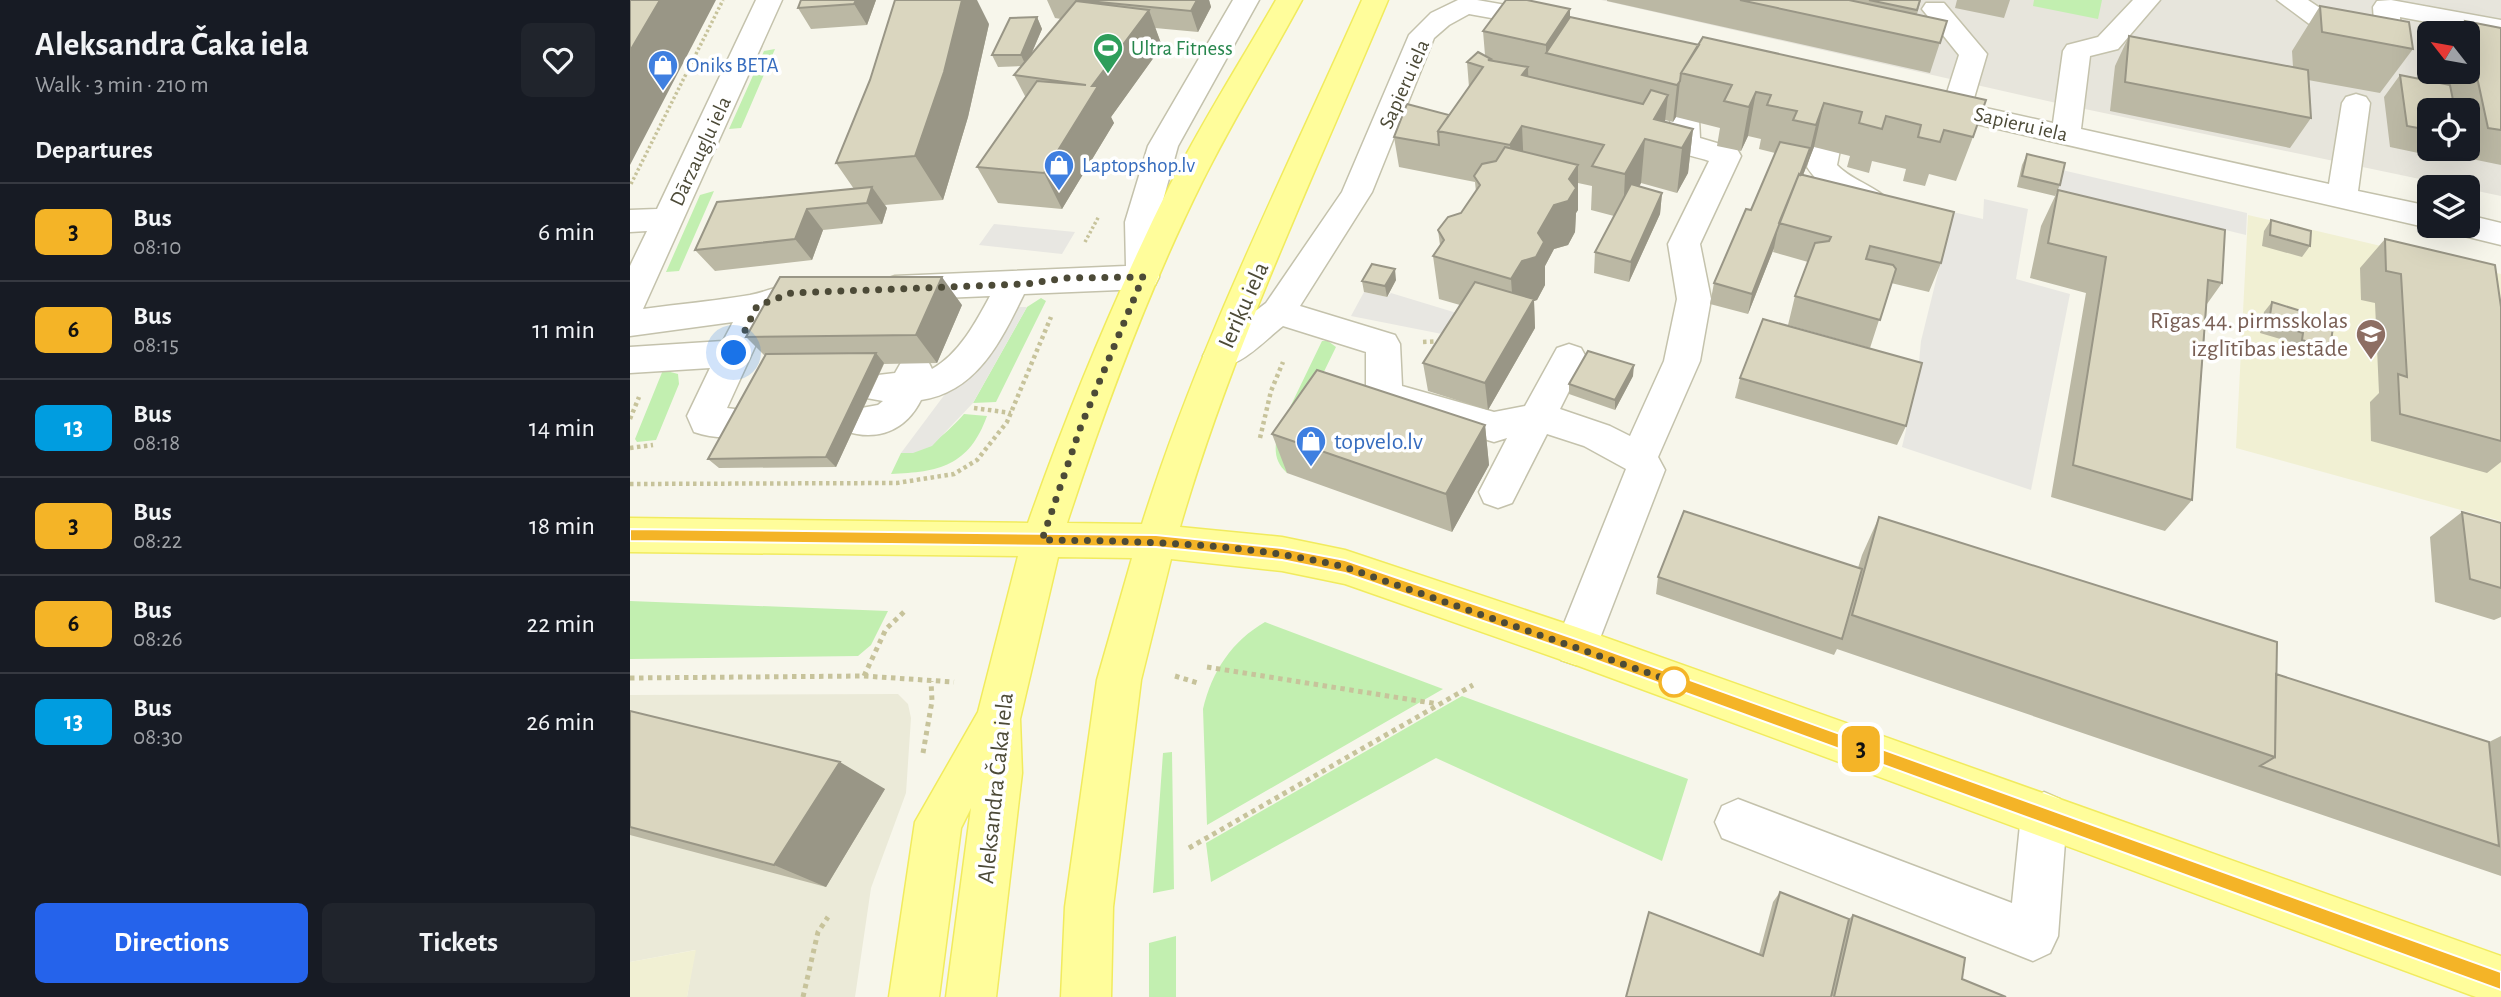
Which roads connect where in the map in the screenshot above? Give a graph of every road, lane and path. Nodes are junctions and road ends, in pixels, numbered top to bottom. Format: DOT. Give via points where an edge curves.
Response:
graph roads {
  1 [pos="723,0"];
  2 [pos="769,0"];
  3 [pos="1246,0"];
  4 [pos="1289,0"];
  5 [pos="1375,0"];
  6 [pos="2147,0"];
  7 [pos="2290,0"];
  8 [pos="1466,3"];
  9 [pos="1927,5"];
  10 [pos="1580,27"];
  11 [pos="2501,28"];
  12 [pos="1903,98"];
  13 [pos="2356,103"];
  14 [pos="1956,110"];
  15 [pos="1684,120"];
  16 [pos="2066,134"];
  17 [pos="1825,150"];
  18 [pos="630,185"];
  19 [pos="2342,197"];
  20 [pos="1877,206"];
  21 [pos="2417,214"];
  22 [pos="668,219"];
  23 [pos="630,221"];
  24 [pos="2480,229"];
  25 [pos="2501,233"];
  26 [pos="1143,277"];
  27 [pos="1012,284"];
  28 [pos="947,295"];
  29 [pos="1050,296"];
  30 [pos="630,302"];
  31 [pos="757,306"];
  32 [pos="1278,312"];
  33 [pos="630,323"];
  34 [pos="734,353"];
  35 [pos="1220,356"];
  36 [pos="1569,357"];
  37 [pos="630,360"];
  38 [pos="737,401"];
  39 [pos="970,408"];
  40 [pos="1011,413"];
  41 [pos="1538,417"];
  42 [pos="858,421"];
  43 [pos="653,445"];
  44 [pos="630,448"];
  45 [pos="1639,458"];
  46 [pos="630,484"];
  47 [pos="1498,492"];
  48 [pos="630,535"];
  49 [pos="1042,540"];
  50 [pos="1156,541"];
  51 [pos="906,610"];
  52 [pos="1576,646"];
  53 [pos="1207,667"];
  54 [pos="864,676"];
  55 [pos="1175,676"];
  56 [pos="630,678"];
  57 [pos="954,682"];
  58 [pos="1198,683"];
  59 [pos="1473,685"];
  60 [pos="1438,704"];
  61 [pos="998,719"];
  62 [pos="2044,815"];
  63 [pos="1738,822"];
  64 [pos="1189,848"];
  65 [pos="828,917"];
  66 [pos="2501,981"];
  67 [pos="803,997"];
  68 [pos="914,997"];
  69 [pos="971,997"];
  70 [pos="1086,997"];
  1 -- 18 [label="path"];
  2 -- 22 [label="street, Dārzaugļu iela"];
  3 -- 26 [label="street" via="1163,146 1141,222"];
  4 -- 26 [label="main road" via="1187,182"];
  5 -- 35 [label="main road, Ieriķu iela"];
  6 -- 16 [label="street" via="2108,43 2077,51"];
  7 -- 11 [label="street" via="2321,20 2388,33 2386,7"];
  8 -- 10 [label="street, Sapieru iela"];
  8 -- 32 [label="street, Sapieru iela" via="1422,35 1357,192"];
  9 -- 14 [label="street" via="1973,54"];
  12 -- 14 [label="street, Sapieru iela"];
  13 -- 19 [label="street"];
  14 -- 16 [label="street, Sapieru iela"];
  15 -- 45 [label="street" via="1685,143 1726,156 1684,244 1694,299 1682,361"];
  16 -- 19 [label="street, Sapieru iela"];
  17 -- 20 [label="street" via="1822,167 1837,184"];
  19 -- 21 [label="street, Sapieru iela"];
  22 -- 23 [label="street"];
  22 -- 30 [label="street, Dārzaugļu iela"];
  24 -- 25 [label="street"];
  26 -- 29 [label="street"];
  26 -- 49 [label="main road" via="1081,426"];
  27 -- 28 [label="street"];
  27 -- 29 [label="street"];
  27 -- 42 [label="street" via="961,368 937,383 900,379 901,407 881,420"];
  28 -- 29 [label="street" via="962,269 1034,264"];
  28 -- 31 [label="street" via="857,289 791,293"];
  29 -- 40 [label="path"];
  31 -- 33 [label="street"];
  31 -- 34 [label="street"];
  32 -- 35 [label="street, Sapieru iela"];
  32 -- 41 [label="street" via="1383,344 1384,395 1494,427"];
  34 -- 37 [label="street"];
  34 -- 38 [label="street"];
  35 -- 50 [label="main road, Ieriķu iela" via="1189,433"];
  36 -- 41 [label="street"];
  39 -- 40 [label="path"];
  40 -- 46 [label="path" via="976,460 954,474 925,481"];
  41 -- 45 [label="street" via="1597,436"];
  41 -- 47 [label="street"];
  43 -- 44 [label="path"];
  45 -- 52 [label="street" via="1646,470"];
  48 -- 49 [label="main road"];
  49 -- 50 [label="main road"];
  49 -- 61 [label="main road, Aleksandra Čaka iela"];
  50 -- 52 [label="main road" via="1282,554 1345,567"];
  50 -- 70 [label="main road" via="1119,680 1089,907"];
  51 -- 54 [label="path" via="886,629"];
  52 -- 62 [label="main road"];
  53 -- 60 [label="path"];
  54 -- 56 [label="path"];
  54 -- 57 [label="path"];
  55 -- 58 [label="path"];
  59 -- 60 [label="path"];
  60 -- 64 [label="path"];
  61 -- 68 [label="main road" via="938,822"];
  61 -- 69 [label="main road, Aleksandra Čaka iela" via="999,773"];
  62 -- 63 [label="street" via="2033,936"];
  62 -- 66 [label="main road"];
  65 -- 67 [label="path" via="818,932"];
}
